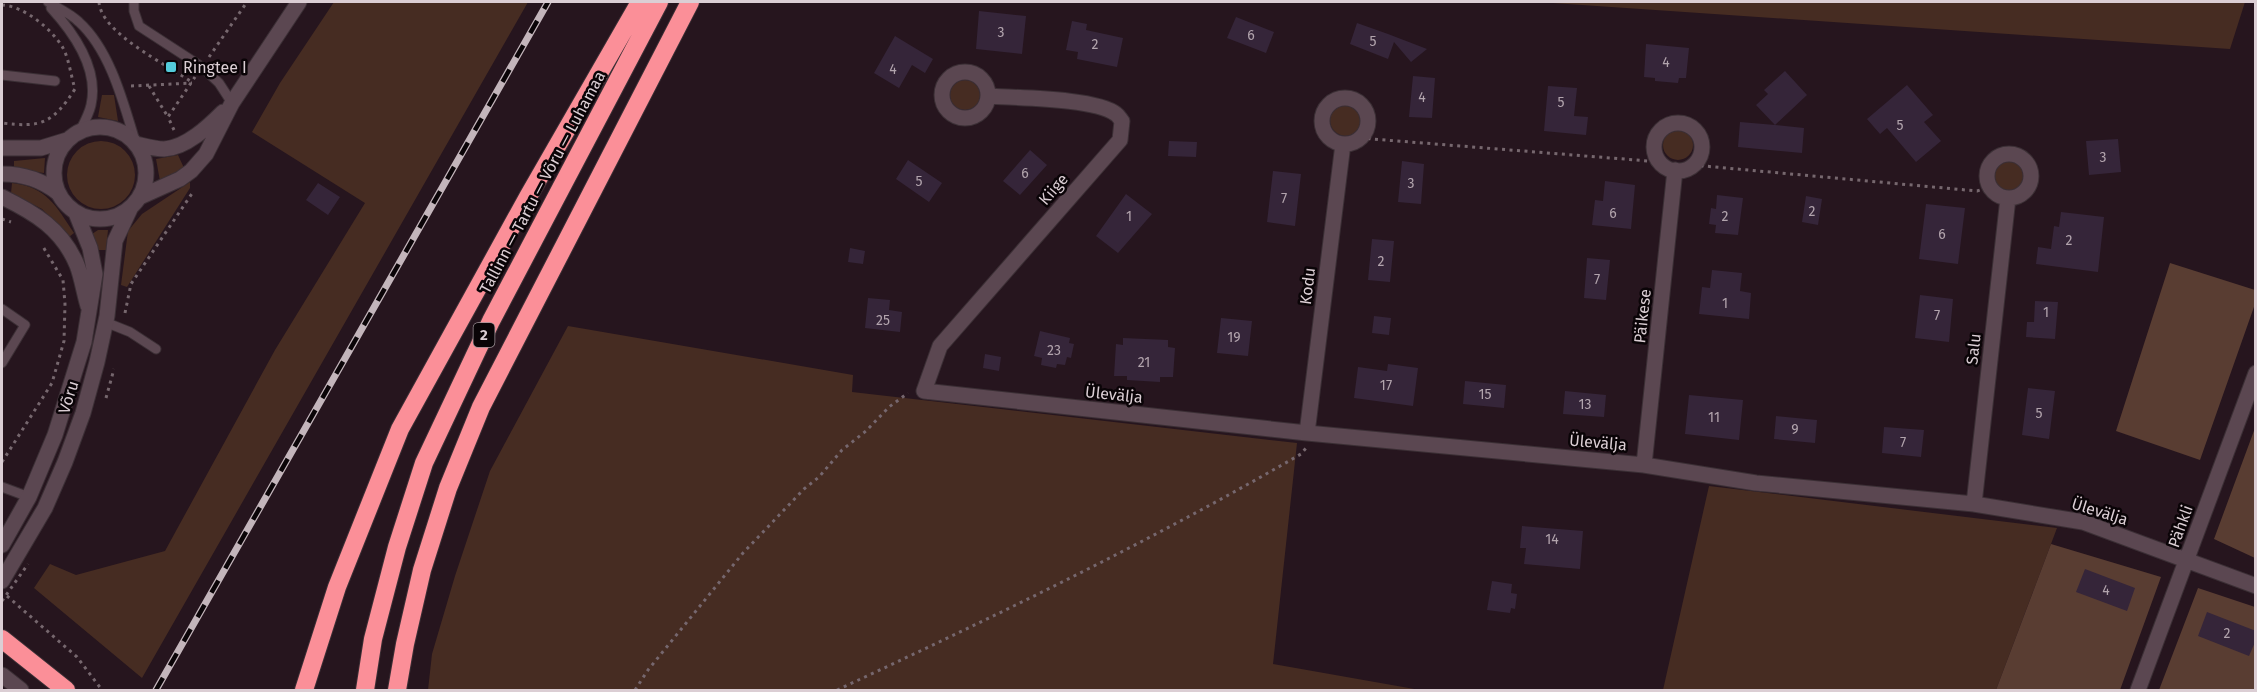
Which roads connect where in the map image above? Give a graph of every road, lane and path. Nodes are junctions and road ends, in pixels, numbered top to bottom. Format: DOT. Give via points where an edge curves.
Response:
graph roads {
  1 [pos="46,2"];
  2 [pos="99,2"];
  3 [pos="134,2"];
  4 [pos="299,2"];
  5 [pos="640,2"];
  6 [pos="659,2"];
  7 [pos="690,2"];
  8 [pos="7,4"];
  9 [pos="2,6"];
  10 [pos="2,75"];
  11 [pos="55,81"];
  12 [pos="148,85"];
  13 [pos="128,86"];
  14 [pos="988,96"];
  15 [pos="232,103"];
  16 [pos="168,117"];
  17 [pos="2,123"];
  18 [pos="80,131"];
  19 [pos="1360,138"];
  20 [pos="67,140"];
  21 [pos="136,144"];
  22 [pos="1343,144"];
  23 [pos="2,148"];
  24 [pos="1661,162"];
  25 [pos="1693,165"];
  26 [pos="1675,170"];
  27 [pos="2,174"];
  28 [pos="1990,187"];
  29 [pos="58,193"];
  30 [pos="2,197"];
  31 [pos="2008,198"];
  32 [pos="135,203"];
  33 [pos="76,213"];
  34 [pos="2,219"];
  35 [pos="18,225"];
  36 [pos="38,240"];
  37 [pos="2,309"];
  38 [pos="90,314"];
  39 [pos="105,322"];
  40 [pos="156,349"];
  41 [pos="2,363"];
  42 [pos="2256,373"];
  43 [pos="924,391"];
  44 [pos="1311,433"];
  45 [pos="2,462"];
  46 [pos="1644,465"];
  47 [pos="2,487"];
  48 [pos="29,497"];
  49 [pos="1974,504"];
  50 [pos="2,545"];
  51 [pos="22,560"];
  52 [pos="2187,560"];
  53 [pos="2,581"];
  54 [pos="2256,586"];
  55 [pos="2,591"];
  56 [pos="2,601"];
  57 [pos="2,639"];
  58 [pos="2,675"];
  59 [pos="21,690"];
  60 [pos="66,690"];
  61 [pos="102,690"];
  62 [pos="304,690"];
  63 [pos="365,690"];
  64 [pos="398,690"];
  65 [pos="635,690"];
  66 [pos="837,690"];
  67 [pos="2138,690"];
  1 -- 18 [label="lane" via="66,24 86,60 91,104"];
  1 -- 21 [label="lane" via="80,22 103,53 119,87"];
  2 -- 12 [label="path" via="106,21 118,34 192,82"];
  3 -- 15 [label="lane" via="139,26 202,67"];
  4 -- 15 [label="street"];
  5 -- 62 [label="highway" via="400,429 337,587"];
  6 -- 63 [label="highway, Tallinn — Tartu — Võru — Luhamaa / 2" via="491,321 424,463 373,639"];
  7 -- 64 [label="highway, 2" via="480,407 422,570"];
  8 -- 9 [label="path"];
  8 -- 17 [label="path" via="48,29 63,48 75,89 57,114 43,122"];
  10 -- 11 [label="lane"];
  12 -- 13 [label="path"];
  12 -- 16 [label="path"];
  14 -- 43 [label="street, Kiige" via="1106,109 1122,121 1120,140 940,346"];
  15 -- 21 [label="street" via="209,126 181,144 167,149"];
  15 -- 32 [label="street" via="206,154 191,171"];
  18 -- 20 [label="street"];
  18 -- 21 [label="street" via="109,128"];
  19 -- 22 [label="street"];
  19 -- 22 [label="street" via="1368,120 1363,106 1349,98 1335,100 1324,111 1323,125 1330,138"];
  19 -- 24 [label="path"];
  20 -- 23 [label="street" via="41,148"];
  20 -- 29 [label="street" via="54,167"];
  21 -- 32 [label="street" via="145,162 146,181"];
  22 -- 44 [label="street, Kodu"];
  24 -- 25 [label="street" via="1655,147 1659,132 1672,123 1681,123 1695,130 1702,144 1702,152"];
  24 -- 26 [label="street"];
  25 -- 26 [label="street"];
  25 -- 28 [label="path" via="1977,190"];
  26 -- 46 [label="street, Päikese"];
  27 -- 29 [label="street" via="35,179"];
  28 -- 31 [label="street" via="1994,193"];
  28 -- 31 [label="street" via="1988,172 1995,160 2008,154 2022,159 2030,170 2030,184 2021,195"];
  29 -- 33 [label="street"];
  30 -- 38 [label="street" via="31,211 66,246 76,265"];
  31 -- 49 [label="street, Salu"];
  32 -- 33 [label="street" via="114,218 104,220"];
  32 -- 39 [label="street, Võru" via="115,241"];
  33 -- 38 [label="street, Võru" via="95,274"];
  34 -- 35 [label="path"];
  36 -- 45 [label="path" via="63,280 64,341 52,383"];
  37 -- 41 [label="lane" via="25,325"];
  38 -- 48 [label="street, Võru" via="55,435"];
  39 -- 40 [label="lane"];
  39 -- 51 [label="street, Võru" via="83,413"];
  42 -- 52 [label="street, Pähkli"];
  43 -- 44 [label="street, Ülevälja"];
  43 -- 65 [label="path" via="909,393 889,407 790,502 721,578"];
  44 -- 46 [label="street, Ülevälja"];
  44 -- 66 [label="path" via="1302,454 1209,507"];
  46 -- 49 [label="street, Ülevälja" via="1756,483"];
  47 -- 48 [label="lane"];
  48 -- 50 [label="street, Võru"];
  49 -- 52 [label="street, Ülevälja" via="2083,522"];
  51 -- 53 [label="street, Võru"];
  51 -- 56 [label="path, bridge"];
  52 -- 54 [label="street, Ülevälja"];
  52 -- 67 [label="street, Pähkli"];
  55 -- 61 [label="path" via="78,657"];
  57 -- 60 [label="highway"];
  58 -- 59 [label="street"];
}
